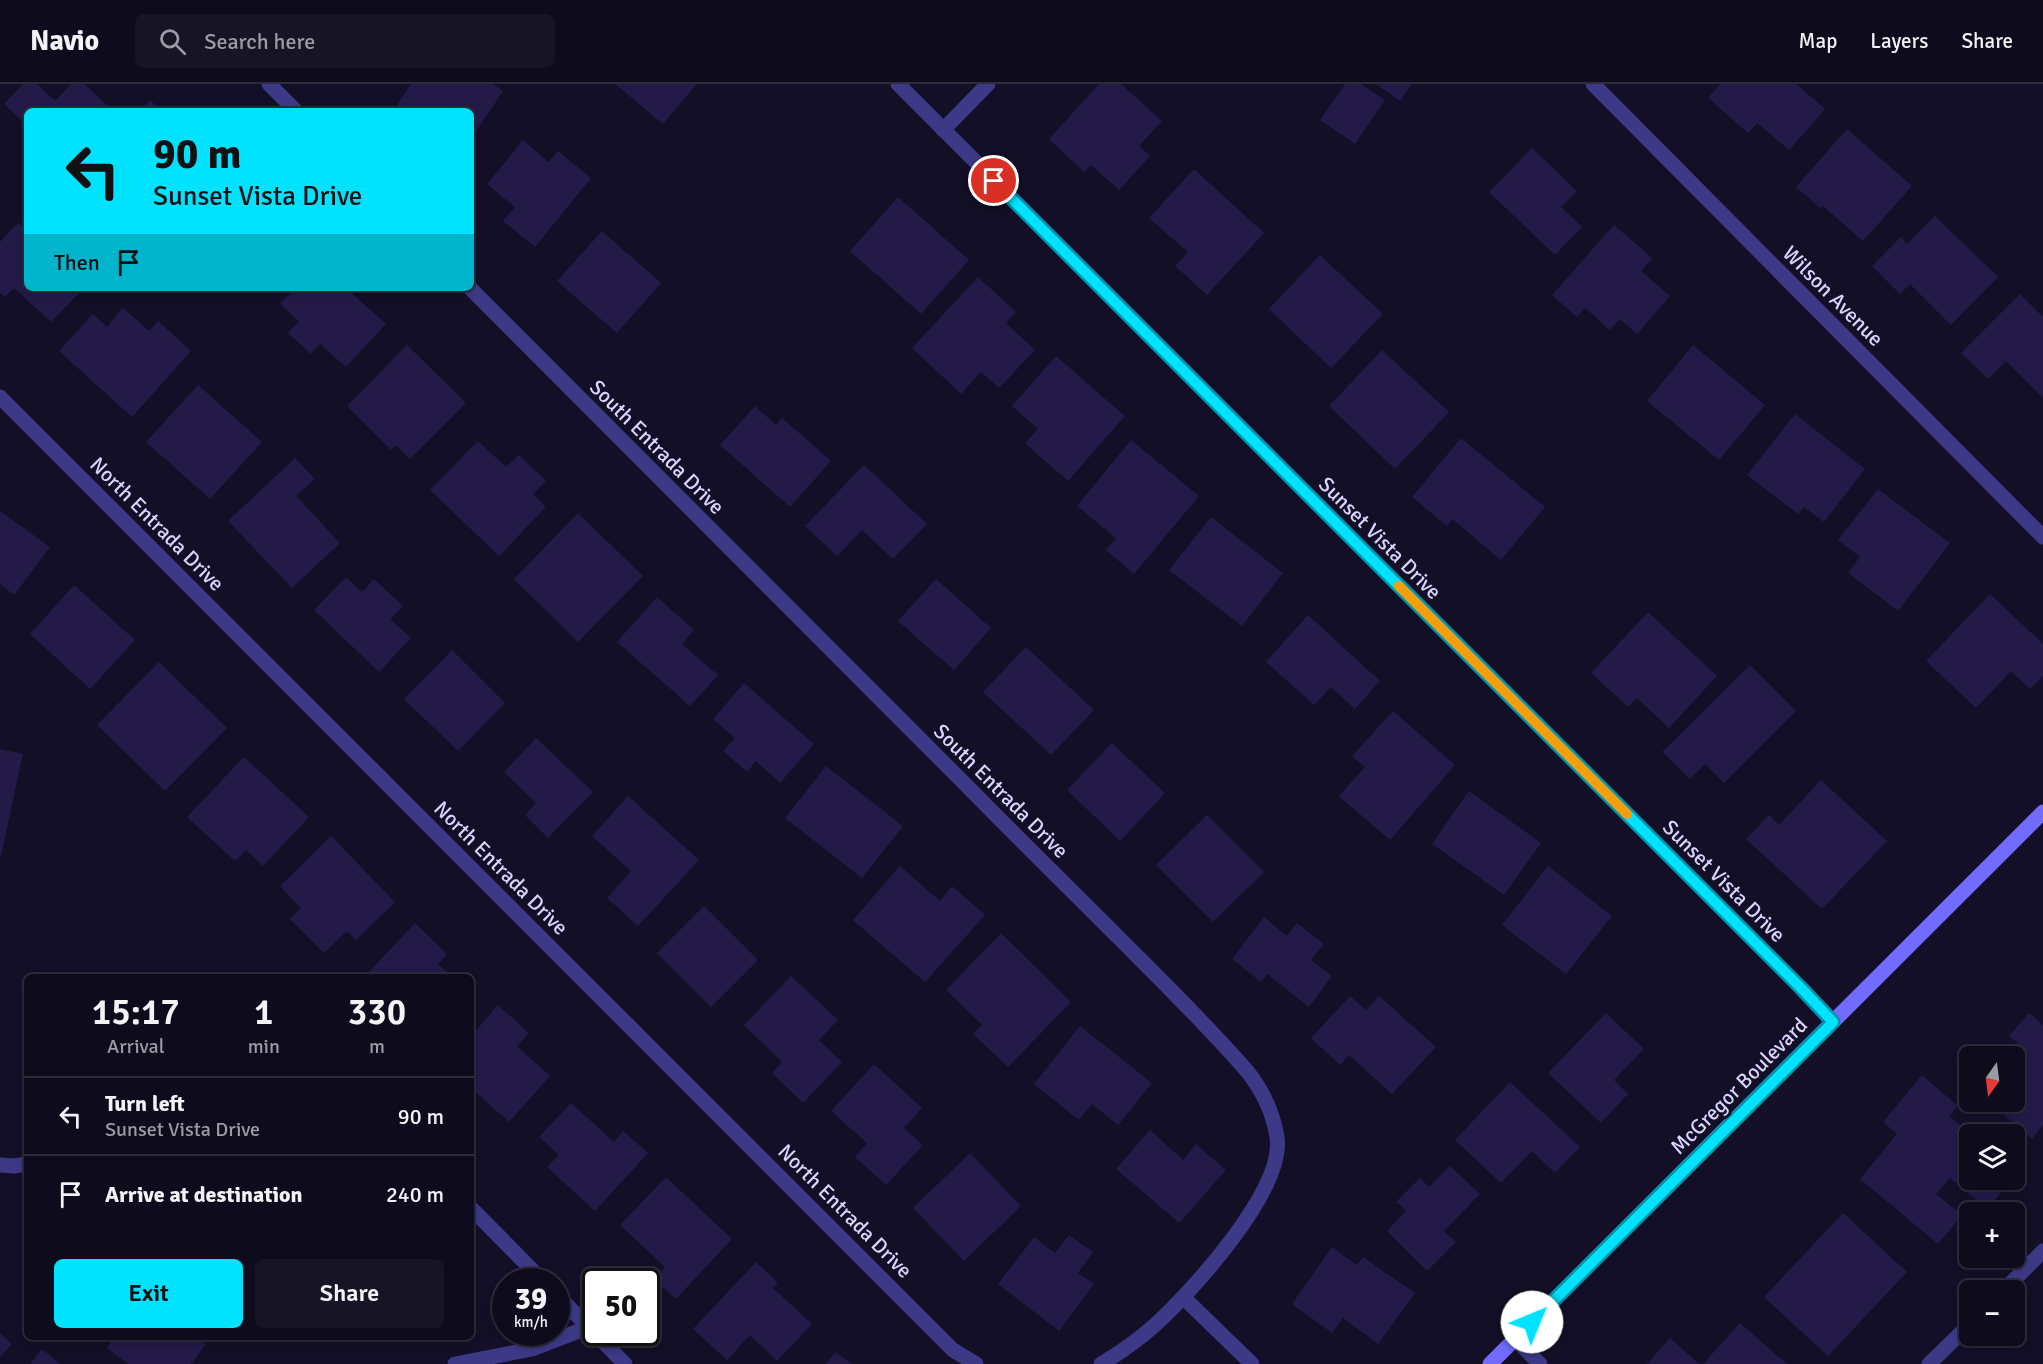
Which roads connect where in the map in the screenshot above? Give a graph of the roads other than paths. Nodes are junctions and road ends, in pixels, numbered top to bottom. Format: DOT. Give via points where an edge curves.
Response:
graph roads {
  1 [pos="269,84"];
  2 [pos="898,84"];
  3 [pos="988,84"];
  4 [pos="1593,84"];
  5 [pos="293,108"];
  6 [pos="943,130"];
  7 [pos="473,291"];
  8 [pos="0,397"];
  9 [pos="2043,537"];
  10 [pos="2043,812"];
  11 [pos="1833,1022"];
  12 [pos="0,1165"];
  13 [pos="24,1165"];
  14 [pos="474,1211"];
  15 [pos="2043,1251"];
  16 [pos="530,1268"];
  17 [pos="2014,1280"];
  18 [pos="1183,1297"];
  19 [pos="570,1308"];
  20 [pos="582,1320"];
  21 [pos="582,1330"];
  22 [pos="1959,1335"];
  23 [pos="1515,1339"];
  24 [pos="607,1346"];
  25 [pos="455,1364"];
  26 [pos="625,1364"];
  27 [pos="975,1364"];
  28 [pos="1101,1364"];
  29 [pos="1252,1364"];
  30 [pos="1490,1364"];
  31 [pos="1540,1364"];
  32 [pos="1929,1364"];
  1 -- 5 [label="street"];
  2 -- 6 [label="street, Sunset Vista Drive"];
  3 -- 6 [label="street"];
  4 -- 9 [label="street, Wilson Avenue"];
  6 -- 11 [label="street, Sunset Vista Drive"];
  7 -- 18 [label="street, South Entrada Drive" via="1161,980 1249,1074 1270,1106 1278,1143 1270,1177 1242,1226"];
  8 -- 27 [label="street, North Entrada Drive" via="953,1350"];
  10 -- 11 [label="main road, McGregor Boulevard"];
  11 -- 23 [label="main road, McGregor Boulevard"];
  12 -- 13 [label="street"];
  14 -- 16 [label="street"];
  15 -- 17 [label="street"];
  18 -- 28 [label="street" via="1124,1351"];
  18 -- 29 [label="street"];
  19 -- 20 [label="street"];
  21 -- 25 [label="street" via="532,1348"];
  22 -- 32 [label="street"];
  23 -- 30 [label="main road, McGregor Boulevard"];
  23 -- 31 [label="street"];
  24 -- 26 [label="street"];
}
